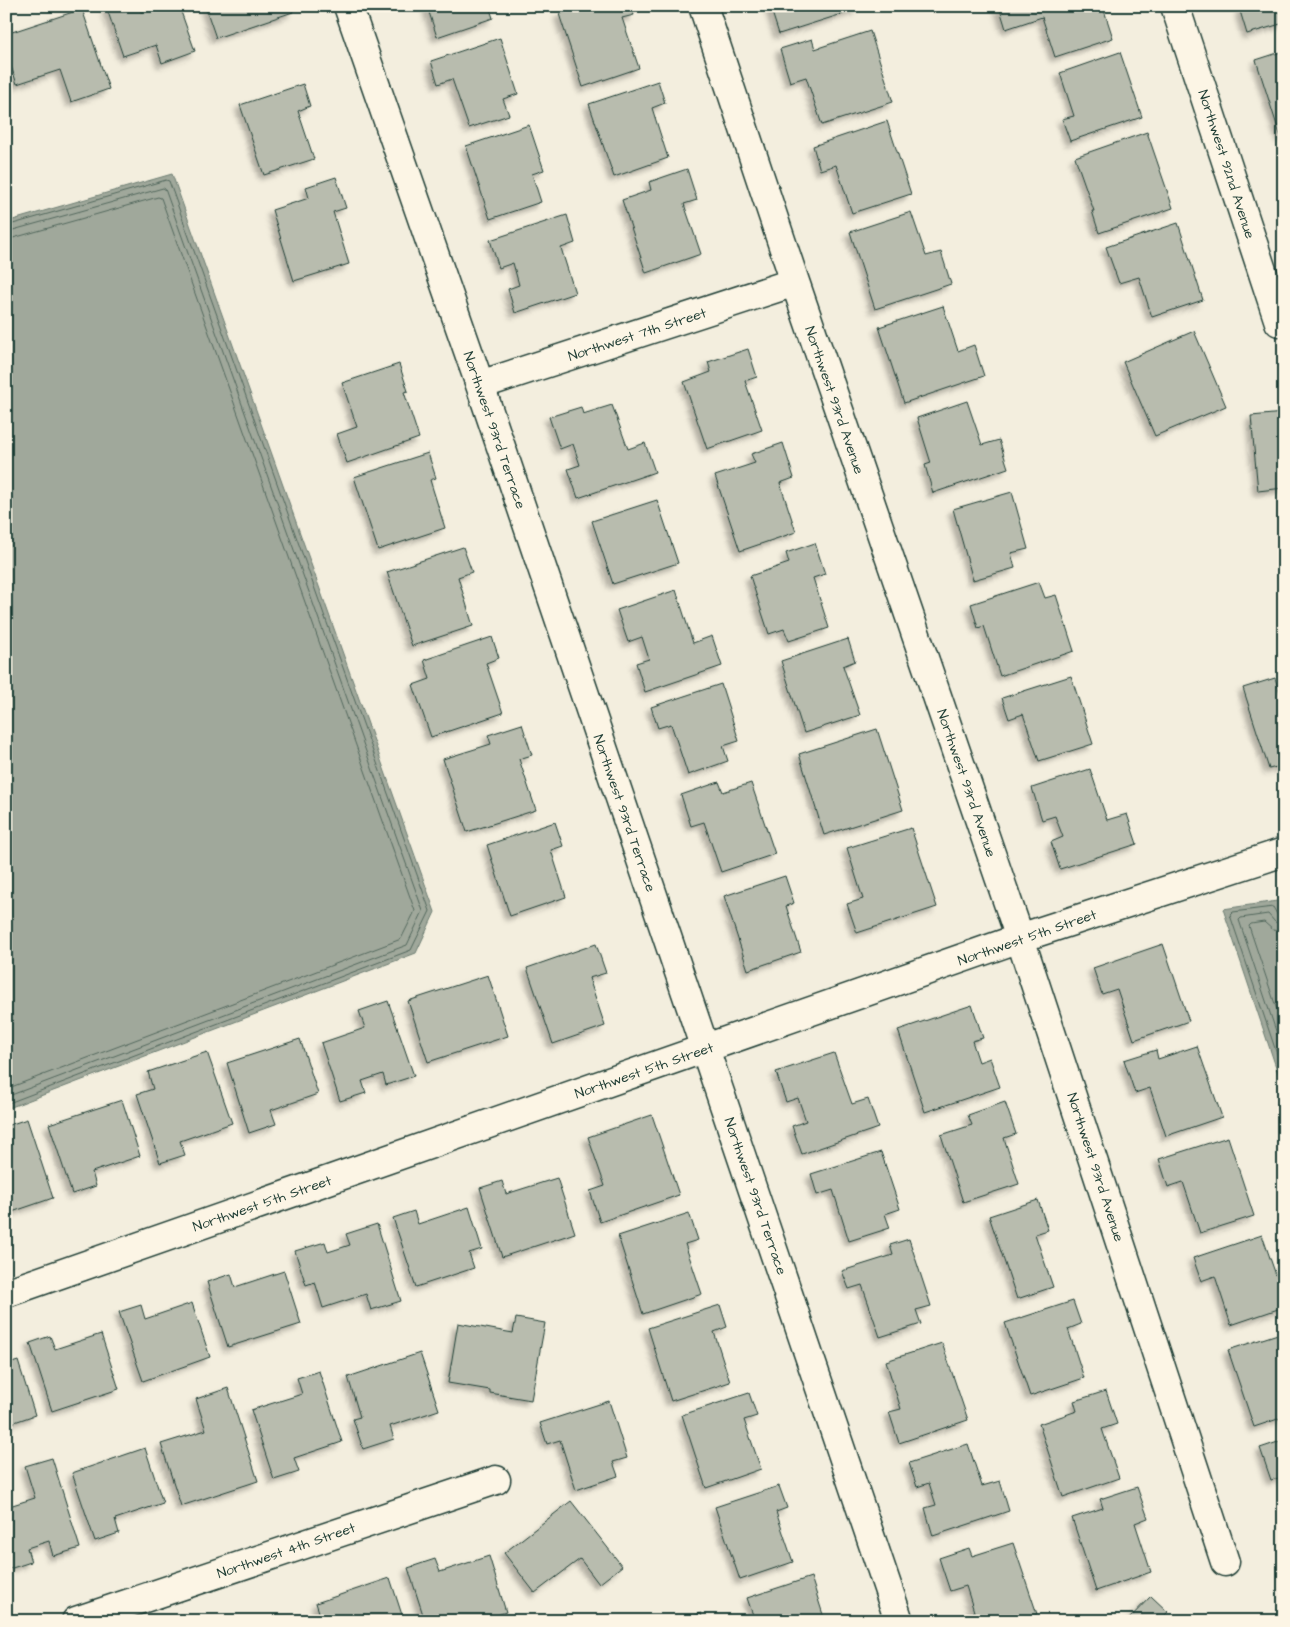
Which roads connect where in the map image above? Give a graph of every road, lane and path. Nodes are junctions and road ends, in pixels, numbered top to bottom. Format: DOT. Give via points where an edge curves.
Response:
graph roads {
  1 [pos="348,6"];
  2 [pos="703,6"];
  3 [pos="1175,6"];
  4 [pos="795,282"];
  5 [pos="1279,322"];
  6 [pos="480,385"];
  7 [pos="1284,852"];
  8 [pos="1020,938"];
  9 [pos="706,1049"];
  10 [pos="6,1293"];
  11 [pos="496,1480"];
  12 [pos="1225,1562"];
  13 [pos="76,1621"];
  14 [pos="899,1621"];
  1 -- 6 [label="street, Northwest 93rd Terrace"];
  2 -- 4 [label="street, Northwest 93rd Avenue"];
  3 -- 5 [label="street, Northwest 92nd Avenue"];
  4 -- 6 [label="street, Northwest 7th Street"];
  4 -- 8 [label="street, Northwest 93rd Avenue"];
  6 -- 9 [label="street, Northwest 93rd Terrace"];
  7 -- 8 [label="street, Northwest 5th Street"];
  8 -- 9 [label="street, Northwest 5th Street"];
  8 -- 12 [label="street, Northwest 93rd Avenue"];
  9 -- 10 [label="street, Northwest 5th Street"];
  9 -- 14 [label="street, Northwest 93rd Terrace"];
  11 -- 13 [label="street, Northwest 4th Street"];
}
